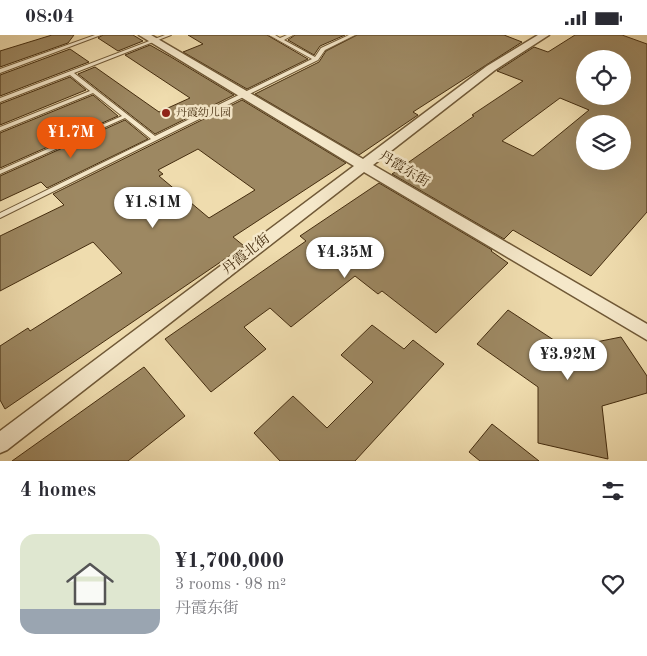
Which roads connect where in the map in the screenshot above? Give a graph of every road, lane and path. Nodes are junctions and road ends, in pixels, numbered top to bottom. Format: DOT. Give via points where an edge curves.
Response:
graph roads {
  1 [pos="100,35"];
  2 [pos="169,35"];
  3 [pos="271,35"];
  4 [pos="291,35"];
  5 [pos="353,35"];
  6 [pos="149,38"];
  7 [pos="534,39"];
  8 [pos="280,40"];
  9 [pos="316,59"];
  10 [pos="0,71"];
  11 [pos="71,73"];
  12 [pos="94,91"];
  13 [pos="245,94"];
  14 [pos="0,100"];
  15 [pos="126,116"];
  16 [pos="0,129"];
  17 [pos="155,139"];
  18 [pos="364,164"];
  19 [pos="0,172"];
  20 [pos="0,215"];
  21 [pos="647,333"];
  22 [pos="0,443"];
  1 -- 10 [label="lane"];
  2 -- 6 [label="lane"];
  3 -- 8 [label="lane"];
  4 -- 8 [label="lane"];
  5 -- 9 [label="lane" via="323,49"];
  6 -- 11 [label="lane"];
  6 -- 13 [label="street, 丹霞东街"];
  7 -- 18 [label="street, 丹霞北街"];
  8 -- 9 [label="lane"];
  9 -- 13 [label="lane"];
  11 -- 12 [label="lane"];
  11 -- 14 [label="lane"];
  12 -- 15 [label="lane"];
  12 -- 16 [label="lane"];
  13 -- 17 [label="lane"];
  13 -- 18 [label="street, 丹霞东街"];
  15 -- 17 [label="lane"];
  15 -- 19 [label="lane"];
  17 -- 20 [label="lane"];
  18 -- 21 [label="street, 丹霞东街"];
  18 -- 22 [label="street, 丹霞北街"];
}
